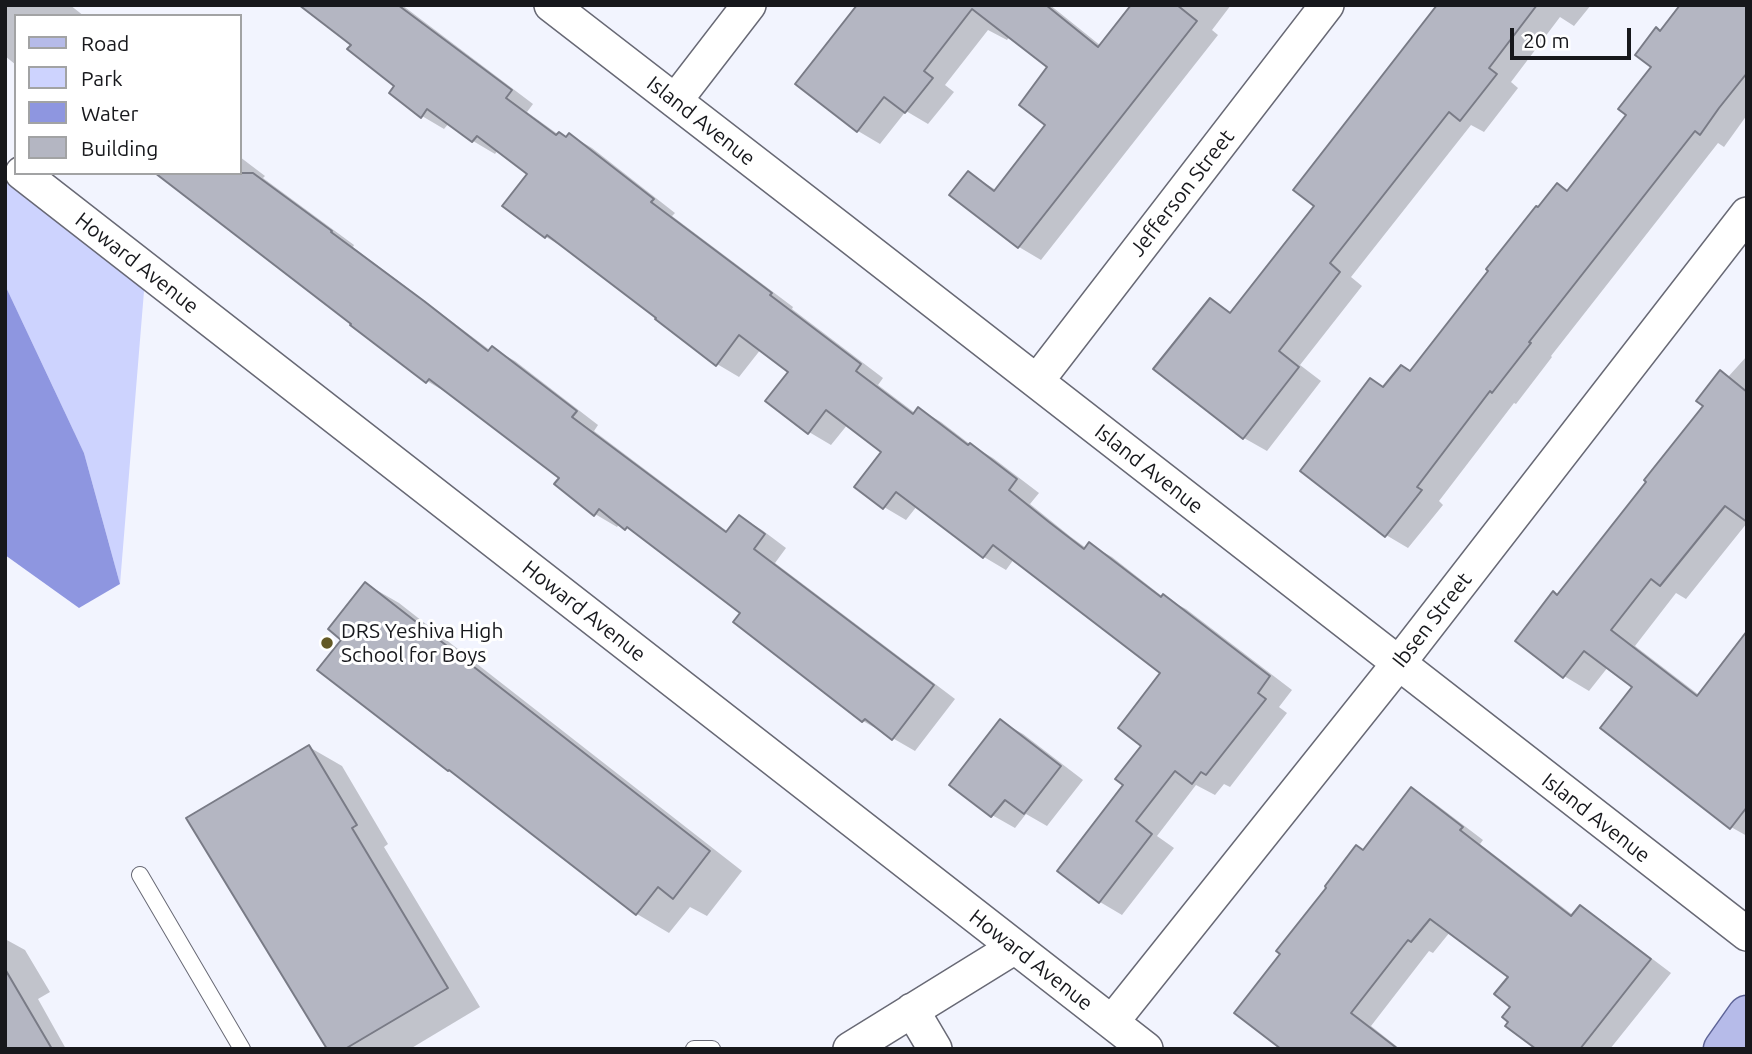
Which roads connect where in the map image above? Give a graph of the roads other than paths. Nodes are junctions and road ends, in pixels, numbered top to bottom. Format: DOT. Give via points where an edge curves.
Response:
graph roads {
  1 [pos="551,5"];
  2 [pos="749,5"];
  3 [pos="1327,5"];
  4 [pos="675,101"];
  5 [pos="25,175"];
  6 [pos="1747,214"];
  7 [pos="1037,381"];
  8 [pos="1398,664"];
  9 [pos="141,875"];
  10 [pos="1747,934"];
  11 [pos="1015,947"];
  12 [pos="912,1010"];
  13 [pos="1747,1015"];
  14 [pos="1112,1022"];
  15 [pos="242,1049"];
  16 [pos="694,1049"];
  17 [pos="712,1049"];
  18 [pos="849,1049"];
  19 [pos="935,1049"];
  20 [pos="1146,1049"];
  21 [pos="1723,1049"];
  1 -- 4 [label="street, Island Avenue"];
  2 -- 4 [label="street"];
  3 -- 7 [label="street, Jefferson Street"];
  4 -- 7 [label="street, Island Avenue"];
  5 -- 11 [label="street, Howard Avenue"];
  6 -- 8 [label="street, Ibsen Street"];
  7 -- 8 [label="street, Island Avenue"];
  8 -- 10 [label="street, Island Avenue"];
  8 -- 14 [label="street, Ibsen Street"];
  9 -- 15 [label="lane"];
  11 -- 12 [label="street"];
  11 -- 14 [label="street, Howard Avenue"];
  12 -- 18 [label="street"];
  12 -- 19 [label="street"];
  13 -- 21 [label="main road"];
  14 -- 20 [label="street, Howard Avenue"];
  16 -- 17 [label="lane"];
}
